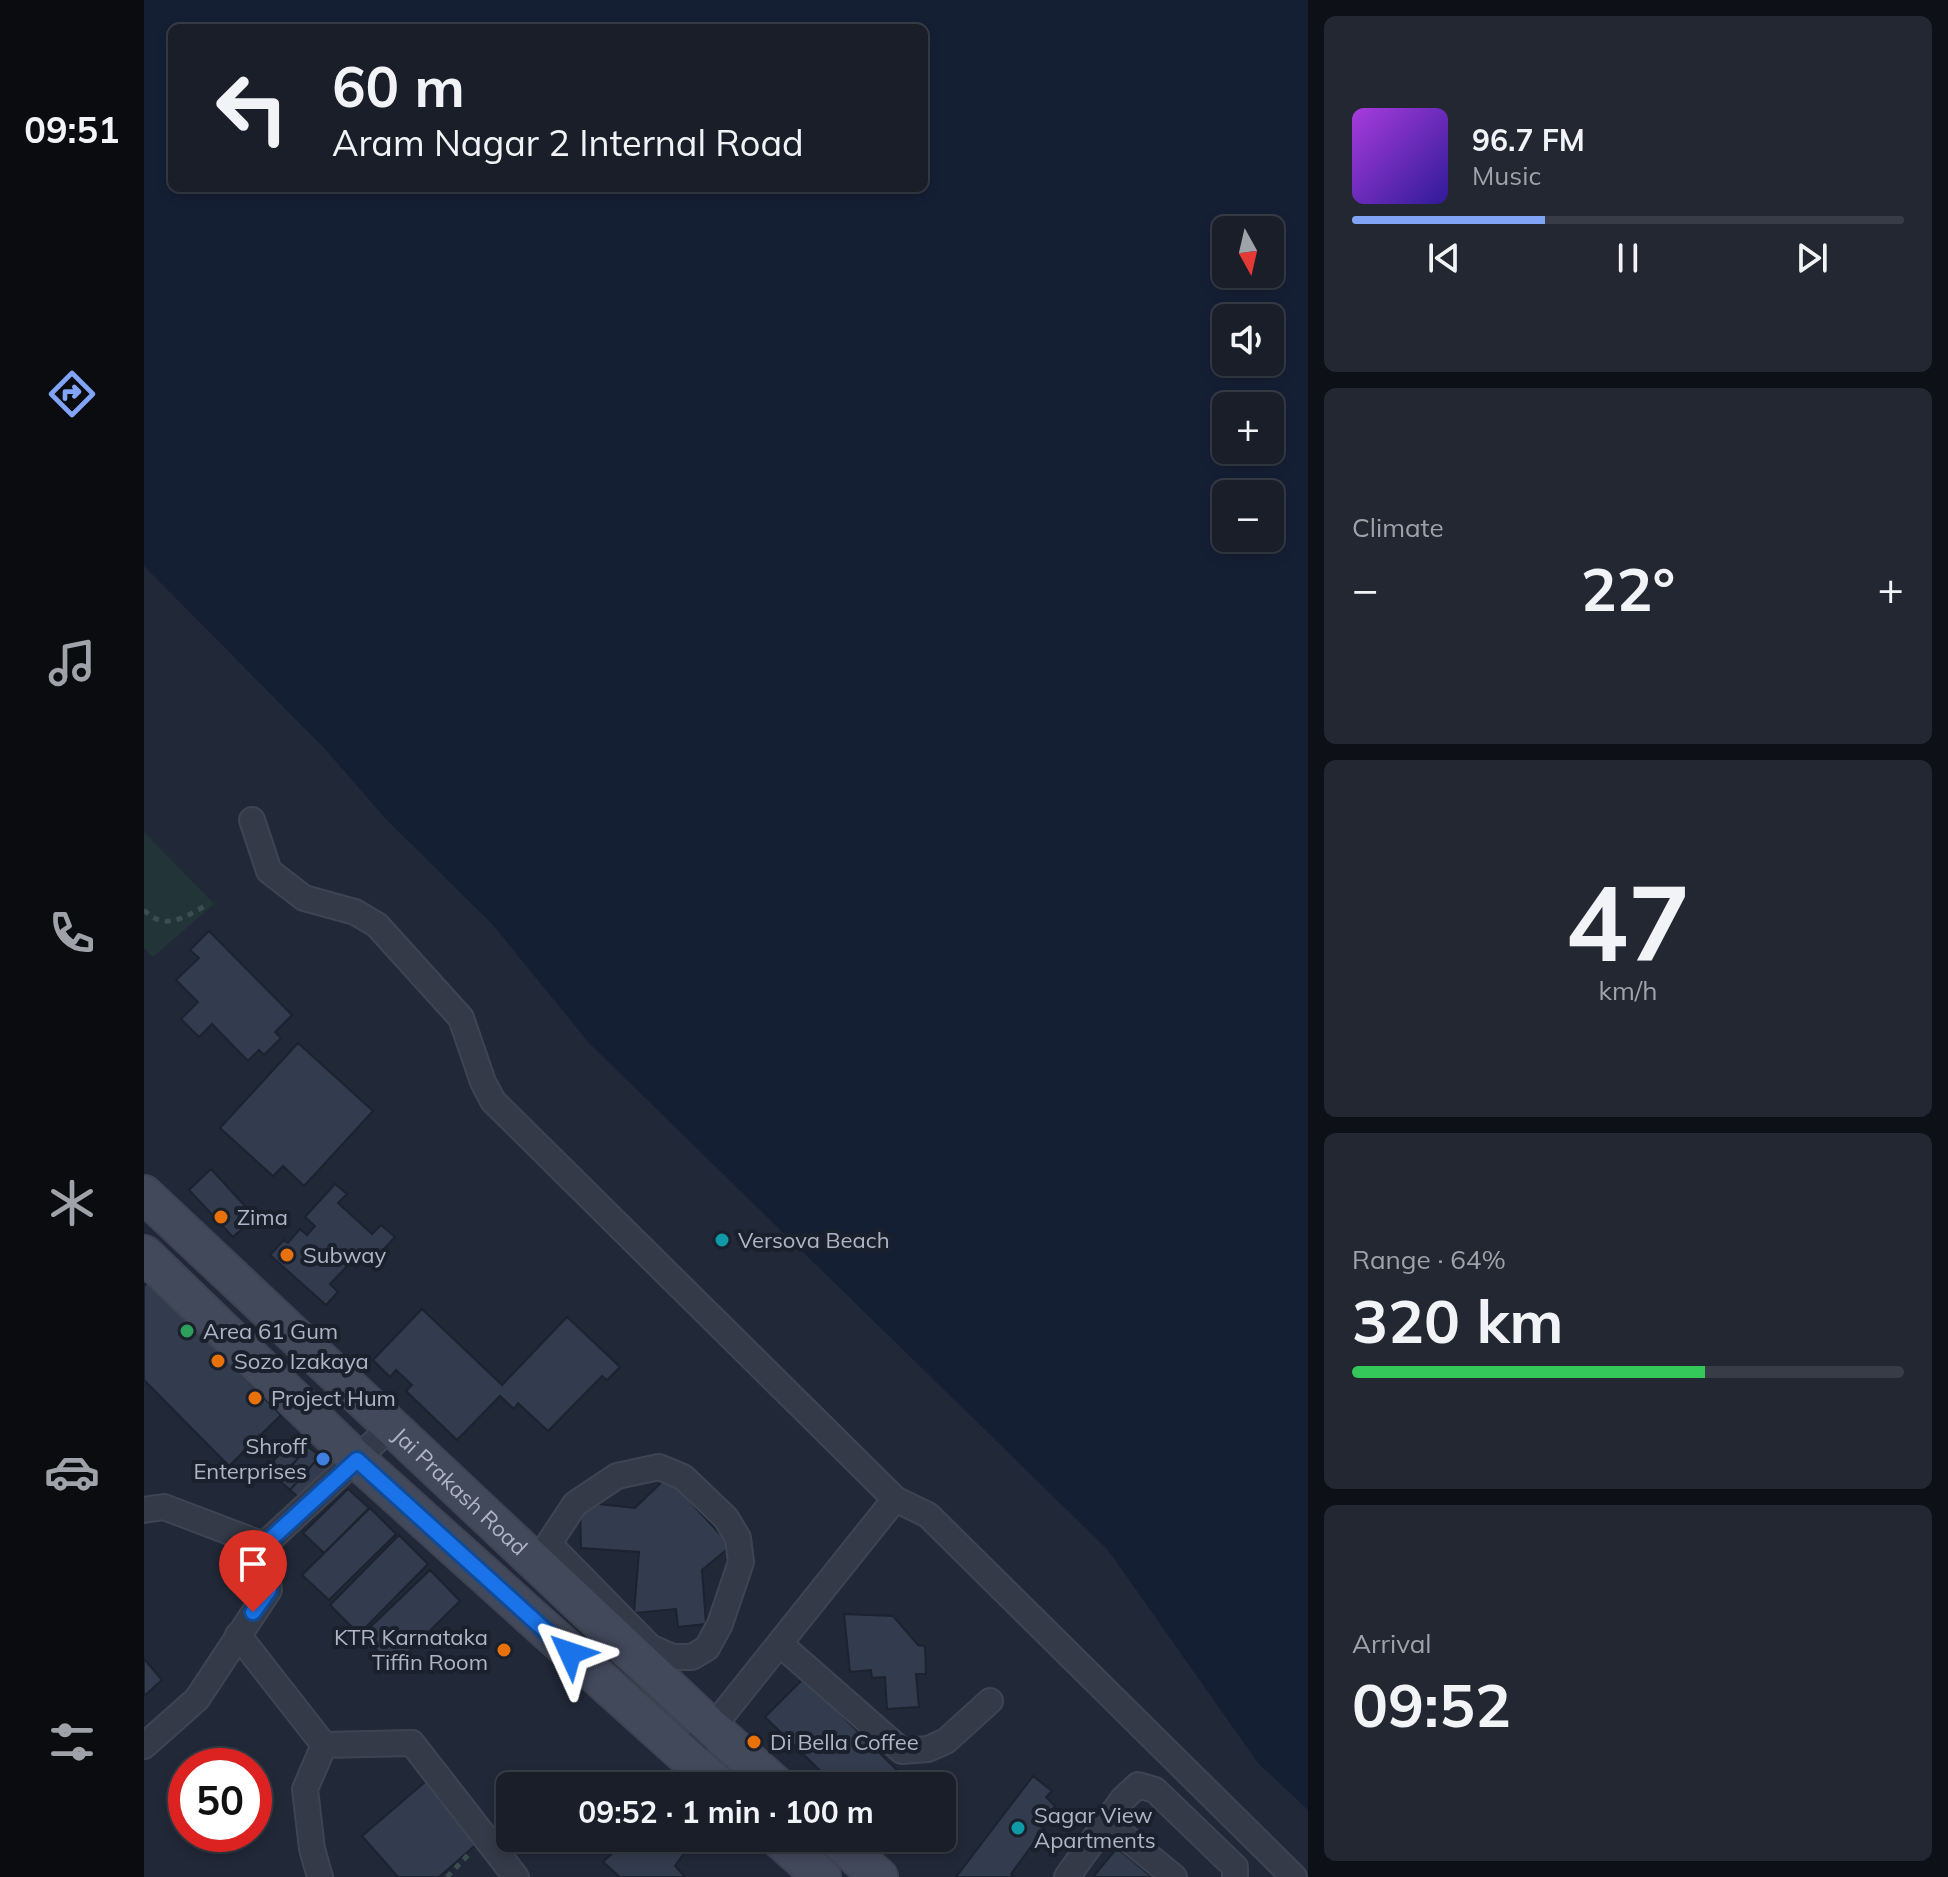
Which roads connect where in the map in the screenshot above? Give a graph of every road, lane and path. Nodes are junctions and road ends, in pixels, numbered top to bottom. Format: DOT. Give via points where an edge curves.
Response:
graph roads {
  1 [pos="252,820"];
  2 [pos="205,906"];
  3 [pos="144,910"];
  4 [pos="144,1194"];
  5 [pos="181,1229"];
  6 [pos="146,1256"];
  7 [pos="391,1427"];
  8 [pos="357,1460"];
  9 [pos="895,1499"];
  10 [pos="144,1510"];
  11 [pos="264,1545"];
  12 [pos="543,1554"];
  13 [pos="238,1635"];
  14 [pos="780,1644"];
  15 [pos="990,1701"];
  16 [pos="712,1728"];
  17 [pos="324,1745"];
  18 [pos="144,1746"];
  19 [pos="684,1755"];
  20 [pos="703,1772"];
  21 [pos="761,1772"];
  22 [pos="1107,1822"];
  23 [pos="794,1852"];
  24 [pos="851,1852"];
  25 [pos="320,1877"];
  26 [pos="516,1877"];
  27 [pos="822,1877"];
  28 [pos="879,1877"];
  29 [pos="1067,1877"];
  30 [pos="1174,1877"];
  31 [pos="1235,1877"];
  32 [pos="1294,1877"];
  1 -- 9 [label="street" via="269,871 304,898 355,912 377,925 461,1018 493,1101"];
  2 -- 3 [label="path" via="162,922"];
  4 -- 5 [label="main road, Jai Prakash Road"];
  5 -- 6 [label="main road"];
  5 -- 7 [label="main road, Jai Prakash Road"];
  6 -- 8 [label="main road, Jai Prakash Road"];
  7 -- 8 [label="street"];
  7 -- 12 [label="main road, Jai Prakash Road"];
  8 -- 11 [label="street"];
  8 -- 19 [label="main road, Jai Prakash Road"];
  9 -- 14 [label="street"];
  9 -- 32 [label="street" via="928,1515"];
  10 -- 11 [label="street" via="164,1507"];
  11 -- 13 [label="street" via="269,1590"];
  12 -- 12 [label="street" via="575,1504 617,1476 659,1467 683,1477 726,1518 738,1538 741,1562 707,1648 692,1657 673,1657 650,1647"];
  12 -- 16 [label="main road, Jai Prakash Road"];
  13 -- 17 [label="street"];
  13 -- 18 [label="street" via="197,1699"];
  14 -- 15 [label="street" via="902,1751 946,1741"];
  14 -- 16 [label="street"];
  16 -- 19 [label="street"];
  16 -- 21 [label="main road, Jai Prakash Road"];
  17 -- 25 [label="street" via="305,1789"];
  17 -- 26 [label="street" via="412,1743"];
  19 -- 20 [label="main road, Jai Prakash Road"];
  22 -- 29 [label="street"];
  22 -- 30 [label="street"];
  22 -- 31 [label="street" via="1138,1785 1146,1786 1235,1867"];
  23 -- 27 [label="main road"];
  24 -- 28 [label="main road"];
}
